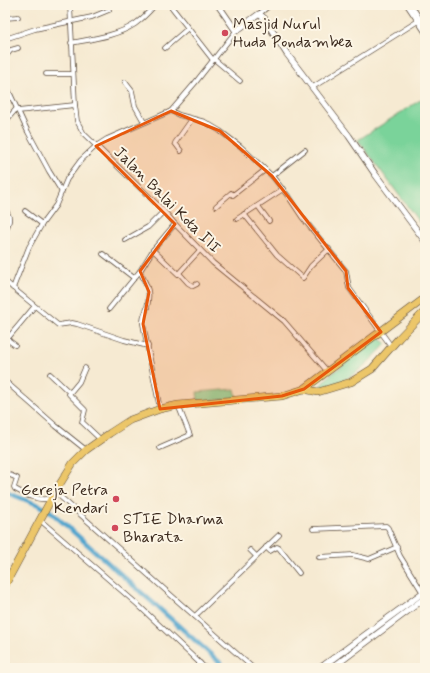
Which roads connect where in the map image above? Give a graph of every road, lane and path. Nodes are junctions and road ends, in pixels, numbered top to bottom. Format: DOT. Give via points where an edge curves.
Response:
graph roads {
  1 [pos="70,5"];
  2 [pos="155,5"];
  3 [pos="170,5"];
  4 [pos="270,5"];
  5 [pos="407,5"];
  6 [pos="412,5"];
  7 [pos="220,6"];
  8 [pos="109,10"];
  9 [pos="259,14"];
  10 [pos="18,17"];
  11 [pos="5,18"];
  12 [pos="418,21"];
  13 [pos="71,22"];
  14 [pos="425,26"];
  15 [pos="187,29"];
  16 [pos="236,31"];
  17 [pos="425,32"];
  18 [pos="5,39"];
  19 [pos="71,43"];
  20 [pos="18,48"];
  21 [pos="165,48"];
  22 [pos="5,57"];
  23 [pos="214,59"];
  24 [pos="46,74"];
  25 [pos="73,74"];
  26 [pos="240,81"];
  27 [pos="125,82"];
  28 [pos="5,83"];
  29 [pos="313,87"];
  30 [pos="75,105"];
  31 [pos="17,110"];
  32 [pos="171,110"];
  33 [pos="192,119"];
  34 [pos="5,122"];
  35 [pos="144,122"];
  36 [pos="96,146"];
  37 [pos="305,150"];
  38 [pos="181,151"];
  39 [pos="265,170"];
  40 [pos="272,176"];
  41 [pos="283,189"];
  42 [pos="62,192"];
  43 [pos="216,206"];
  44 [pos="258,206"];
  45 [pos="5,209"];
  46 [pos="25,211"];
  47 [pos="164,212"];
  48 [pos="244,214"];
  49 [pos="237,218"];
  50 [pos="270,221"];
  51 [pos="42,224"];
  52 [pos="175,224"];
  53 [pos="5,232"];
  54 [pos="125,240"];
  55 [pos="425,241"];
  56 [pos="329,249"];
  57 [pos="153,250"];
  58 [pos="200,250"];
  59 [pos="103,254"];
  60 [pos="140,271"];
  61 [pos="179,273"];
  62 [pos="134,278"];
  63 [pos="5,282"];
  64 [pos="197,284"];
  65 [pos="13,288"];
  66 [pos="425,298"];
  67 [pos="34,307"];
  68 [pos="109,309"];
  69 [pos="425,311"];
  70 [pos="381,332"];
  71 [pos="15,345"];
  72 [pos="148,346"];
  73 [pos="391,346"];
  74 [pos="85,368"];
  75 [pos="328,372"];
  76 [pos="50,374"];
  77 [pos="5,381"];
  78 [pos="315,381"];
  79 [pos="304,389"];
  80 [pos="69,392"];
  81 [pos="318,392"];
  82 [pos="178,405"];
  83 [pos="160,409"];
  84 [pos="100,439"];
  85 [pos="160,448"];
  86 [pos="86,450"];
  87 [pos="5,473"];
  88 [pos="52,497"];
  89 [pos="41,518"];
  90 [pos="313,528"];
  91 [pos="279,535"];
  92 [pos="266,547"];
  93 [pos="397,547"];
  94 [pos="250,550"];
  95 [pos="256,556"];
  96 [pos="319,557"];
  97 [pos="299,573"];
  98 [pos="5,585"];
  99 [pos="424,594"];
  100 [pos="195,616"];
  101 [pos="200,663"];
  102 [pos="5,664"];
  103 [pos="10,668"];
  104 [pos="196,668"];
  105 [pos="206,668"];
  106 [pos="252,668"];
  107 [pos="320,668"];
  108 [pos="332,668"];
  1 -- 13 [label="street, Jalan Balai Kota III"];
  2 -- 19 [label="street" via="130,27"];
  3 -- 15 [label="street"];
  4 -- 9 [label="street"];
  5 -- 12 [label="street"];
  6 -- 14 [label="street"];
  7 -- 16 [label="street"];
  8 -- 13 [label="street"];
  9 -- 16 [label="street"];
  9 -- 29 [label="street"];
  10 -- 11 [label="street"];
  12 -- 17 [label="street"];
  12 -- 29 [label="street"];
  13 -- 18 [label="street" via="35,29"];
  13 -- 19 [label="street, Jalan Balai Kota III"];
  15 -- 21 [label="street"];
  15 -- 23 [label="street"];
  16 -- 23 [label="street"];
  19 -- 25 [label="street, Jalan Balai Kota III"];
  20 -- 22 [label="street" via="11,50"];
  23 -- 26 [label="street"];
  23 -- 32 [label="street"];
  24 -- 25 [label="street"];
  25 -- 30 [label="street, Jalan Balai Kota III"];
  27 -- 35 [label="street" via="132,91 135,106"];
  28 -- 31 [label="street"];
  29 -- 55 [label="street"];
  30 -- 31 [label="street"];
  30 -- 36 [label="street, Jalan Balai Kota III" via="77,121 84,134"];
  31 -- 34 [label="street"];
  31 -- 42 [label="street"];
  32 -- 33 [label="street"];
  32 -- 35 [label="street"];
  33 -- 38 [label="street" via="175,143"];
  33 -- 39 [label="street" via="205,122 220,131"];
  35 -- 36 [label="street"];
  36 -- 42 [label="street" via="81,160"];
  36 -- 47 [label="street, Jalan Balai Kota III"];
  37 -- 40 [label="street"];
  39 -- 40 [label="street"];
  39 -- 43 [label="street"];
  40 -- 41 [label="street"];
  41 -- 44 [label="street"];
  41 -- 56 [label="street"];
  42 -- 51 [label="street"];
  44 -- 48 [label="street"];
  44 -- 50 [label="street"];
  45 -- 53 [label="street" via="10,218"];
  46 -- 51 [label="street"];
  47 -- 52 [label="street, Jalan Balai Kota III"];
  47 -- 54 [label="street" via="148,227"];
  48 -- 49 [label="street"];
  48 -- 56 [label="street" via="277,255 303,278"];
  51 -- 65 [label="street"];
  52 -- 57 [label="street"];
  52 -- 58 [label="street, Jalan Balai Kota III"];
  56 -- 70 [label="street" via="347,273 349,288"];
  57 -- 60 [label="street"];
  57 -- 61 [label="street"];
  58 -- 61 [label="street"];
  58 -- 75 [label="street, Jalan Balai Kota III" via="284,321"];
  59 -- 62 [label="street"];
  60 -- 62 [label="street"];
  60 -- 72 [label="street" via="149,292 147,309 142,320"];
  61 -- 64 [label="street" via="189,284"];
  62 -- 68 [label="street"];
  63 -- 65 [label="street"];
  65 -- 67 [label="street"];
  66 -- 70 [label="highway"];
  67 -- 71 [label="street" via="8,338"];
  67 -- 72 [label="street" via="58,325 78,324"];
  69 -- 73 [label="highway"];
  70 -- 73 [label="street"];
  70 -- 75 [label="highway"];
  72 -- 83 [label="street"];
  73 -- 81 [label="highway" via="372,369 351,382"];
  74 -- 80 [label="street" via="79,382"];
  75 -- 78 [label="highway"];
  76 -- 80 [label="street"];
  77 -- 86 [label="street"];
  78 -- 79 [label="highway"];
  78 -- 81 [label="highway"];
  79 -- 81 [label="highway"];
  79 -- 82 [label="highway" via="282,396"];
  80 -- 84 [label="street" via="85,410 82,422"];
  82 -- 83 [label="highway"];
  82 -- 85 [label="street" via="190,435"];
  83 -- 84 [label="highway" via="129,417"];
  84 -- 86 [label="highway"];
  86 -- 88 [label="highway" via="73,463"];
  87 -- 88 [label="street" via="17,478 15,489 39,499"];
  88 -- 89 [label="highway"];
  88 -- 100 [label="street"];
  89 -- 98 [label="highway"];
  89 -- 101 [label="street"];
  90 -- 93 [label="street" via="386,526"];
  91 -- 92 [label="street"];
  92 -- 95 [label="street"];
  92 -- 97 [label="street" via="270,551 280,548"];
  93 -- 96 [label="street" via="369,559 353,556"];
  93 -- 99 [label="street"];
  94 -- 95 [label="street"];
  95 -- 100 [label="street"];
  99 -- 107 [label="street"];
  99 -- 108 [label="street"];
  100 -- 106 [label="street"];
  101 -- 104 [label="street"];
  101 -- 105 [label="street"];
  102 -- 103 [label="street"];
}
